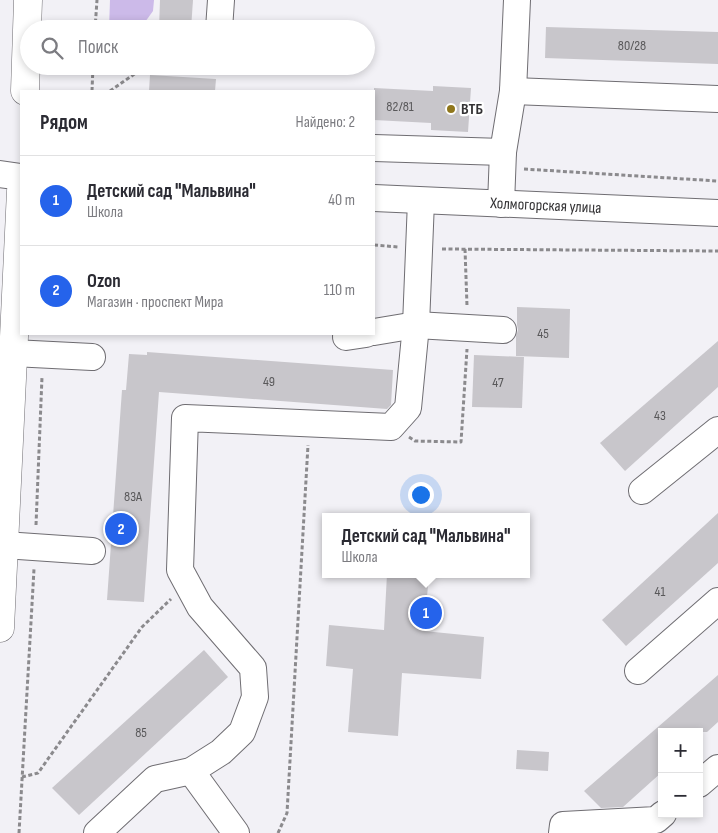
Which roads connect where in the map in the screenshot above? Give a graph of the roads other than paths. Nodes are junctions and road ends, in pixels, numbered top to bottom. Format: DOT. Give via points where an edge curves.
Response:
graph roads {
  1 [pos="28,0"];
  2 [pos="221,0"];
  3 [pos="517,0"];
  4 [pos="27,20"];
  5 [pos="220,20"];
  6 [pos="26,75"];
  7 [pos="25,90"];
  8 [pos="512,91"];
  9 [pos="718,99"];
  10 [pos="375,148"];
  11 [pos="503,152"];
  12 [pos="0,174"];
  13 [pos="20,177"];
  14 [pos="375,198"];
  15 [pos="421,201"];
  16 [pos="501,204"];
  17 [pos="20,211"];
  18 [pos="718,213"];
  19 [pos="416,325"];
  20 [pos="503,330"];
  21 [pos="375,332"];
  22 [pos="13,353"];
  23 [pos="92,357"];
  24 [pos="718,430"];
  25 [pos="3,486"];
  26 [pos="642,491"];
  27 [pos="4,545"];
  28 [pos="92,551"];
  29 [pos="1,592"];
  30 [pos="718,601"];
  31 [pos="0,628"];
  32 [pos="638,670"];
  33 [pos="718,768"];
  34 [pos="191,771"];
  35 [pos="703,781"];
  36 [pos="658,818"];
  37 [pos="97,833"];
  38 [pos="236,833"];
  39 [pos="562,833"];
  1 -- 4 [label="main road"];
  2 -- 5 [label="street"];
  3 -- 8 [label="street"];
  6 -- 7 [label="main road"];
  8 -- 9 [label="street"];
  8 -- 11 [label="street"];
  10 -- 11 [label="street"];
  11 -- 16 [label="street"];
  12 -- 13 [label="street"];
  14 -- 15 [label="street, Холмогорская улица"];
  15 -- 16 [label="street, Холмогорская улица"];
  15 -- 19 [label="street"];
  16 -- 18 [label="street, Холмогорская улица"];
  17 -- 22 [label="main road"];
  19 -- 20 [label="street"];
  19 -- 21 [label="street"];
  19 -- 34 [label="street" via="408,408 391,427 185,418 180,570 200,607 253,668 255,697 242,732 222,752"];
  22 -- 23 [label="street"];
  22 -- 25 [label="main road"];
  24 -- 26 [label="street"];
  25 -- 27 [label="main road"];
  27 -- 28 [label="street"];
  27 -- 29 [label="main road"];
  29 -- 31 [label="main road"];
  30 -- 32 [label="street"];
  33 -- 35 [label="street"];
  34 -- 37 [label="street" via="155,779"];
  34 -- 38 [label="street"];
  36 -- 39 [label="street" via="562,825"];
}
